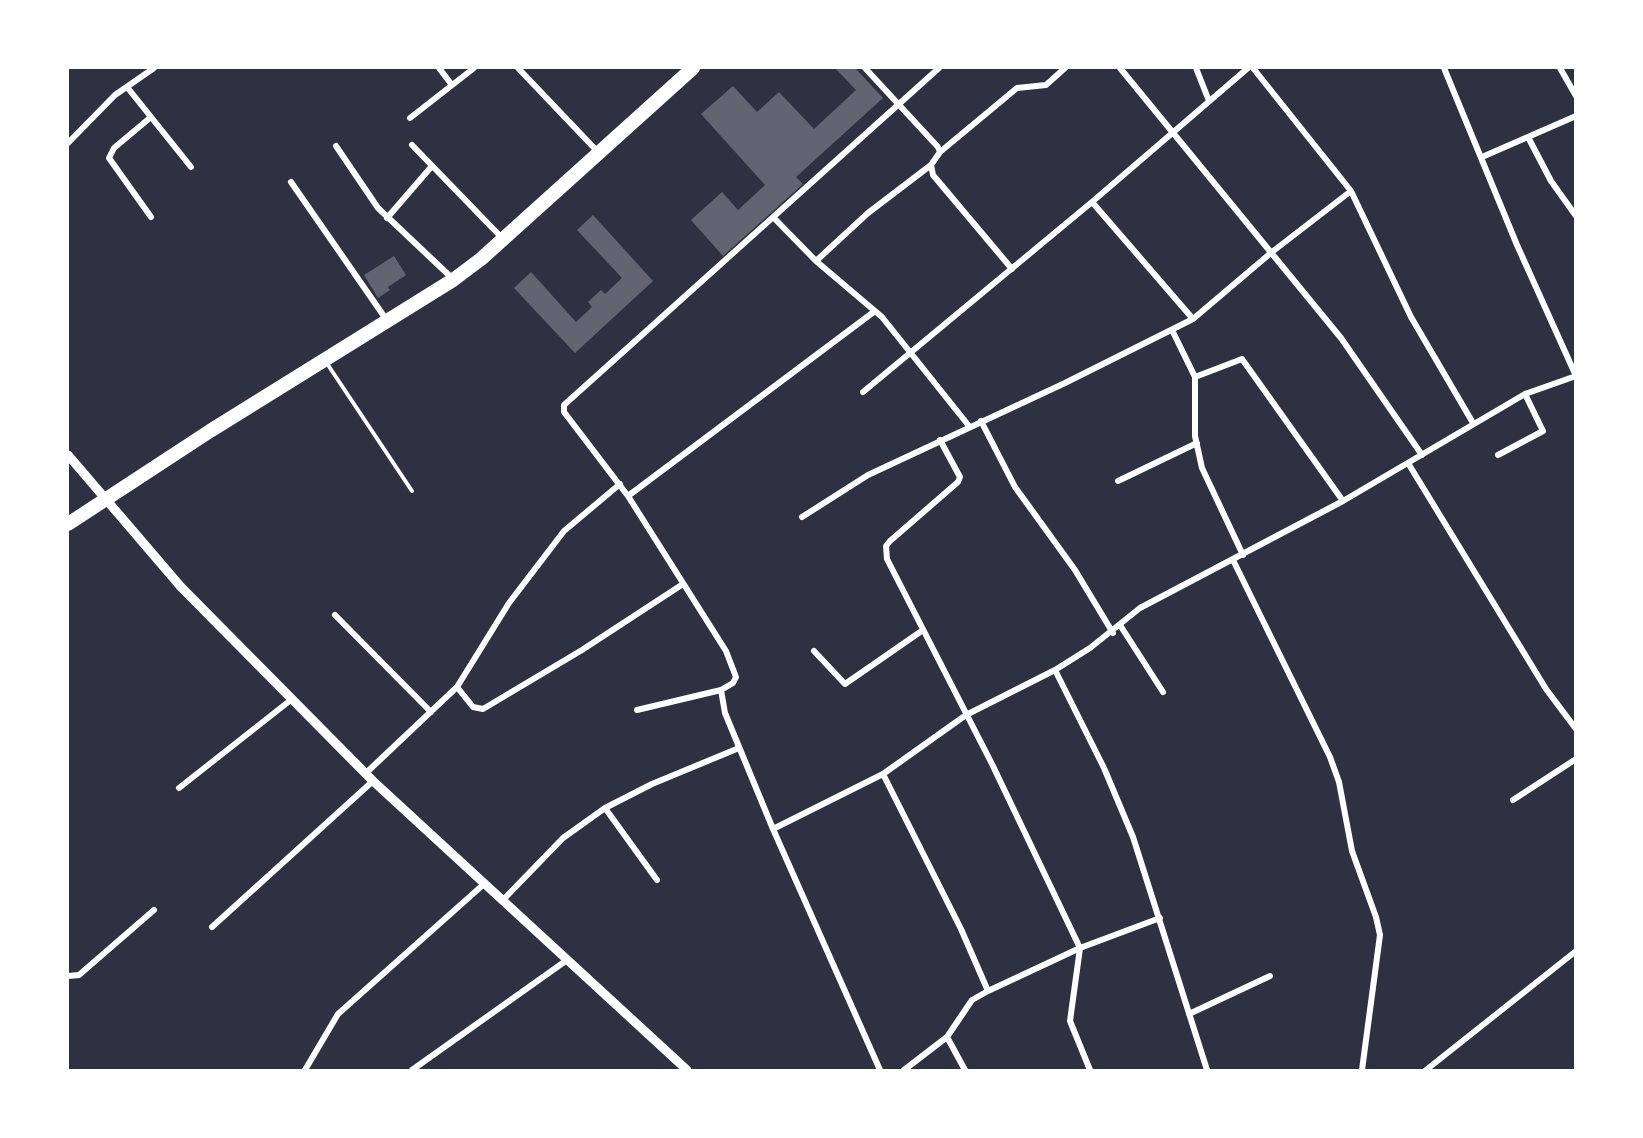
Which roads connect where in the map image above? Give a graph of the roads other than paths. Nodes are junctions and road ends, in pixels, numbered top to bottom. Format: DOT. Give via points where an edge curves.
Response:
graph roads {
  1 [pos="154,68"];
  2 [pos="439,68"];
  3 [pos="474,68"];
  4 [pos="518,68"];
  5 [pos="693,68"];
  6 [pos="865,68"];
  7 [pos="939,68"];
  8 [pos="1065,68"];
  9 [pos="1120,68"];
  10 [pos="1196,68"];
  11 [pos="1248,68"];
  12 [pos="1253,68"];
  13 [pos="1444,68"];
  14 [pos="1560,68"];
  15 [pos="452,85"];
  16 [pos="127,87"];
  17 [pos="1575,96"];
  18 [pos="1209,101"];
  19 [pos="897,103"];
  20 [pos="1575,116"];
  21 [pos="151,117"];
  22 [pos="410,118"];
  23 [pos="1174,132"];
  24 [pos="1528,137"];
  25 [pos="68,143"];
  26 [pos="412,145"];
  27 [pos="336,146"];
  28 [pos="599,152"];
  29 [pos="940,152"];
  30 [pos="1482,157"];
  31 [pos="931,165"];
  32 [pos="432,166"];
  33 [pos="191,167"];
  34 [pos="291,182"];
  35 [pos="1351,191"];
  36 [pos="1092,202"];
  37 [pos="1575,216"];
  38 [pos="151,217"];
  39 [pos="387,218"];
  40 [pos="774,218"];
  41 [pos="503,239"];
  42 [pos="1272,252"];
  43 [pos="816,261"];
  44 [pos="1012,269"];
  45 [pos="453,280"];
  46 [pos="875,311"];
  47 [pos="1193,319"];
  48 [pos="388,322"];
  49 [pos="1172,330"];
  50 [pos="910,354"];
  51 [pos="325,360"];
  52 [pos="1575,376"];
  53 [pos="1195,377"];
  54 [pos="863,392"];
  55 [pos="1524,394"];
  56 [pos="981,421"];
  57 [pos="1473,423"];
  58 [pos="969,426"];
  59 [pos="940,440"];
  60 [pos="1197,443"];
  61 [pos="68,455"];
  62 [pos="1422,455"];
  63 [pos="1498,455"];
  64 [pos="1408,463"];
  65 [pos="1118,481"];
  66 [pos="620,484"];
  67 [pos="412,491"];
  68 [pos="628,496"];
  69 [pos="106,499"];
  70 [pos="1343,501"];
  71 [pos="802,517"];
  72 [pos="68,524"];
  73 [pos="1243,555"];
  74 [pos="1233,560"];
  75 [pos="683,585"];
  76 [pos="335,615"];
  77 [pos="1120,625"];
  78 [pos="923,630"];
  79 [pos="1113,633"];
  80 [pos="814,651"];
  81 [pos="1055,670"];
  82 [pos="458,687"];
  83 [pos="721,690"];
  84 [pos="1163,692"];
  85 [pos="292,699"];
  86 [pos="637,710"];
  87 [pos="430,712"];
  88 [pos="966,715"];
  89 [pos="1575,729"];
  90 [pos="739,748"];
  91 [pos="1575,759"];
  92 [pos="366,773"];
  93 [pos="883,774"];
  94 [pos="373,781"];
  95 [pos="179,788"];
  96 [pos="1513,800"];
  97 [pos="605,808"];
  98 [pos="773,830"];
  99 [pos="657,880"];
  100 [pos="484,884"];
  101 [pos="502,901"];
  102 [pos="154,910"];
  103 [pos="1160,918"];
  104 [pos="212,927"];
  105 [pos="1080,948"];
  106 [pos="1575,951"];
  107 [pos="567,960"];
  108 [pos="68,976"];
  109 [pos="1270,976"];
  110 [pos="988,991"];
  111 [pos="1189,1014"];
  112 [pos="947,1037"];
  113 [pos="305,1071"];
  114 [pos="412,1071"];
  115 [pos="687,1071"];
  116 [pos="880,1071"];
  117 [pos="904,1071"];
  118 [pos="965,1071"];
  119 [pos="1090,1071"];
  120 [pos="1207,1071"];
  121 [pos="1362,1071"];
  122 [pos="1426,1071"];
  1 -- 16 [label="street"];
  2 -- 15 [label="street"];
  3 -- 15 [label="street"];
  4 -- 28 [label="street"];
  5 -- 28 [label="highway"];
  6 -- 19 [label="street"];
  7 -- 19 [label="street"];
  8 -- 29 [label="street" via="1046,85 1017,88"];
  9 -- 23 [label="street"];
  10 -- 18 [label="street"];
  11 -- 18 [label="street"];
  12 -- 35 [label="street"];
  13 -- 30 [label="street"];
  14 -- 17 [label="street"];
  15 -- 22 [label="street"];
  16 -- 21 [label="street"];
  16 -- 25 [label="street"];
  18 -- 23 [label="street"];
  19 -- 29 [label="street"];
  19 -- 40 [label="street"];
  20 -- 24 [label="street"];
  21 -- 33 [label="street"];
  21 -- 38 [label="street" via="114,147 109,158"];
  23 -- 36 [label="street"];
  23 -- 42 [label="street"];
  24 -- 30 [label="street"];
  24 -- 37 [label="street"];
  26 -- 32 [label="street"];
  27 -- 39 [label="street"];
  28 -- 41 [label="highway"];
  29 -- 31 [label="street"];
  30 -- 52 [label="street"];
  31 -- 43 [label="street" via="868,213"];
  31 -- 44 [label="street" via="933,175"];
  32 -- 39 [label="street"];
  32 -- 41 [label="street"];
  34 -- 48 [label="street"];
  35 -- 42 [label="street"];
  35 -- 57 [label="street" via="1411,317"];
  36 -- 44 [label="street"];
  36 -- 47 [label="street"];
  39 -- 45 [label="street"];
  40 -- 43 [label="street"];
  40 -- 66 [label="street" via="564,405 564,412"];
  41 -- 45 [label="highway"];
  42 -- 47 [label="street"];
  42 -- 62 [label="street" via="1341,338"];
  43 -- 46 [label="street"];
  44 -- 50 [label="street"];
  45 -- 48 [label="highway"];
  46 -- 50 [label="street"];
  46 -- 68 [label="street"];
  47 -- 49 [label="street"];
  48 -- 51 [label="highway"];
  49 -- 53 [label="street"];
  49 -- 56 [label="street"];
  50 -- 54 [label="street"];
  50 -- 58 [label="street"];
  51 -- 67 [label="lane"];
  51 -- 69 [label="highway"];
  52 -- 55 [label="street"];
  53 -- 60 [label="street"];
  53 -- 70 [label="street" via="1242,359"];
  55 -- 57 [label="street"];
  55 -- 63 [label="street" via="1543,431"];
  56 -- 58 [label="street"];
  56 -- 79 [label="street" via="1015,487 1075,570"];
  57 -- 62 [label="street"];
  58 -- 59 [label="street"];
  59 -- 71 [label="street" via="868,475"];
  59 -- 78 [label="street" via="960,477 958,482 890,541 886,552"];
  60 -- 65 [label="street"];
  60 -- 73 [label="street" via="1202,468"];
  61 -- 69 [label="street"];
  62 -- 64 [label="street"];
  64 -- 70 [label="street"];
  64 -- 89 [label="street" via="1546,689"];
  66 -- 68 [label="street"];
  66 -- 82 [label="street" via="564,531 509,603"];
  68 -- 75 [label="street"];
  69 -- 72 [label="highway"];
  69 -- 85 [label="street" via="181,587"];
  70 -- 73 [label="street"];
  73 -- 74 [label="street"];
  74 -- 77 [label="street" via="1140,608"];
  74 -- 121 [label="street" via="1330,757 1339,782 1352,851 1376,917 1380,935"];
  75 -- 82 [label="street" via="483,709 472,707"];
  75 -- 83 [label="street" via="735,670 733,683"];
  76 -- 87 [label="street"];
  77 -- 79 [label="street"];
  77 -- 84 [label="street"];
  78 -- 80 [label="street" via="845,684"];
  78 -- 88 [label="street"];
  79 -- 81 [label="street"];
  81 -- 88 [label="street"];
  81 -- 103 [label="street" via="1104,768 1133,837"];
  82 -- 87 [label="street"];
  83 -- 86 [label="street"];
  83 -- 90 [label="street"];
  85 -- 92 [label="street"];
  85 -- 95 [label="street"];
  87 -- 92 [label="street"];
  88 -- 93 [label="street"];
  88 -- 105 [label="street"];
  90 -- 97 [label="street"];
  90 -- 98 [label="street"];
  91 -- 96 [label="street"];
  92 -- 94 [label="street"];
  93 -- 98 [label="street"];
  93 -- 110 [label="street"];
  94 -- 100 [label="street"];
  94 -- 104 [label="street"];
  97 -- 99 [label="street"];
  97 -- 101 [label="street" via="563,838"];
  98 -- 116 [label="street"];
  100 -- 101 [label="street"];
  100 -- 113 [label="street" via="338,1014"];
  101 -- 107 [label="street"];
  102 -- 108 [label="street" via="79,975"];
  103 -- 105 [label="street"];
  103 -- 111 [label="street"];
  105 -- 110 [label="street"];
  105 -- 119 [label="street" via="1070,1021"];
  106 -- 122 [label="street"];
  107 -- 114 [label="street"];
  107 -- 115 [label="street"];
  109 -- 111 [label="street"];
  110 -- 112 [label="street" via="972,1000"];
  111 -- 120 [label="street"];
  112 -- 117 [label="street"];
  112 -- 118 [label="street"];
}
